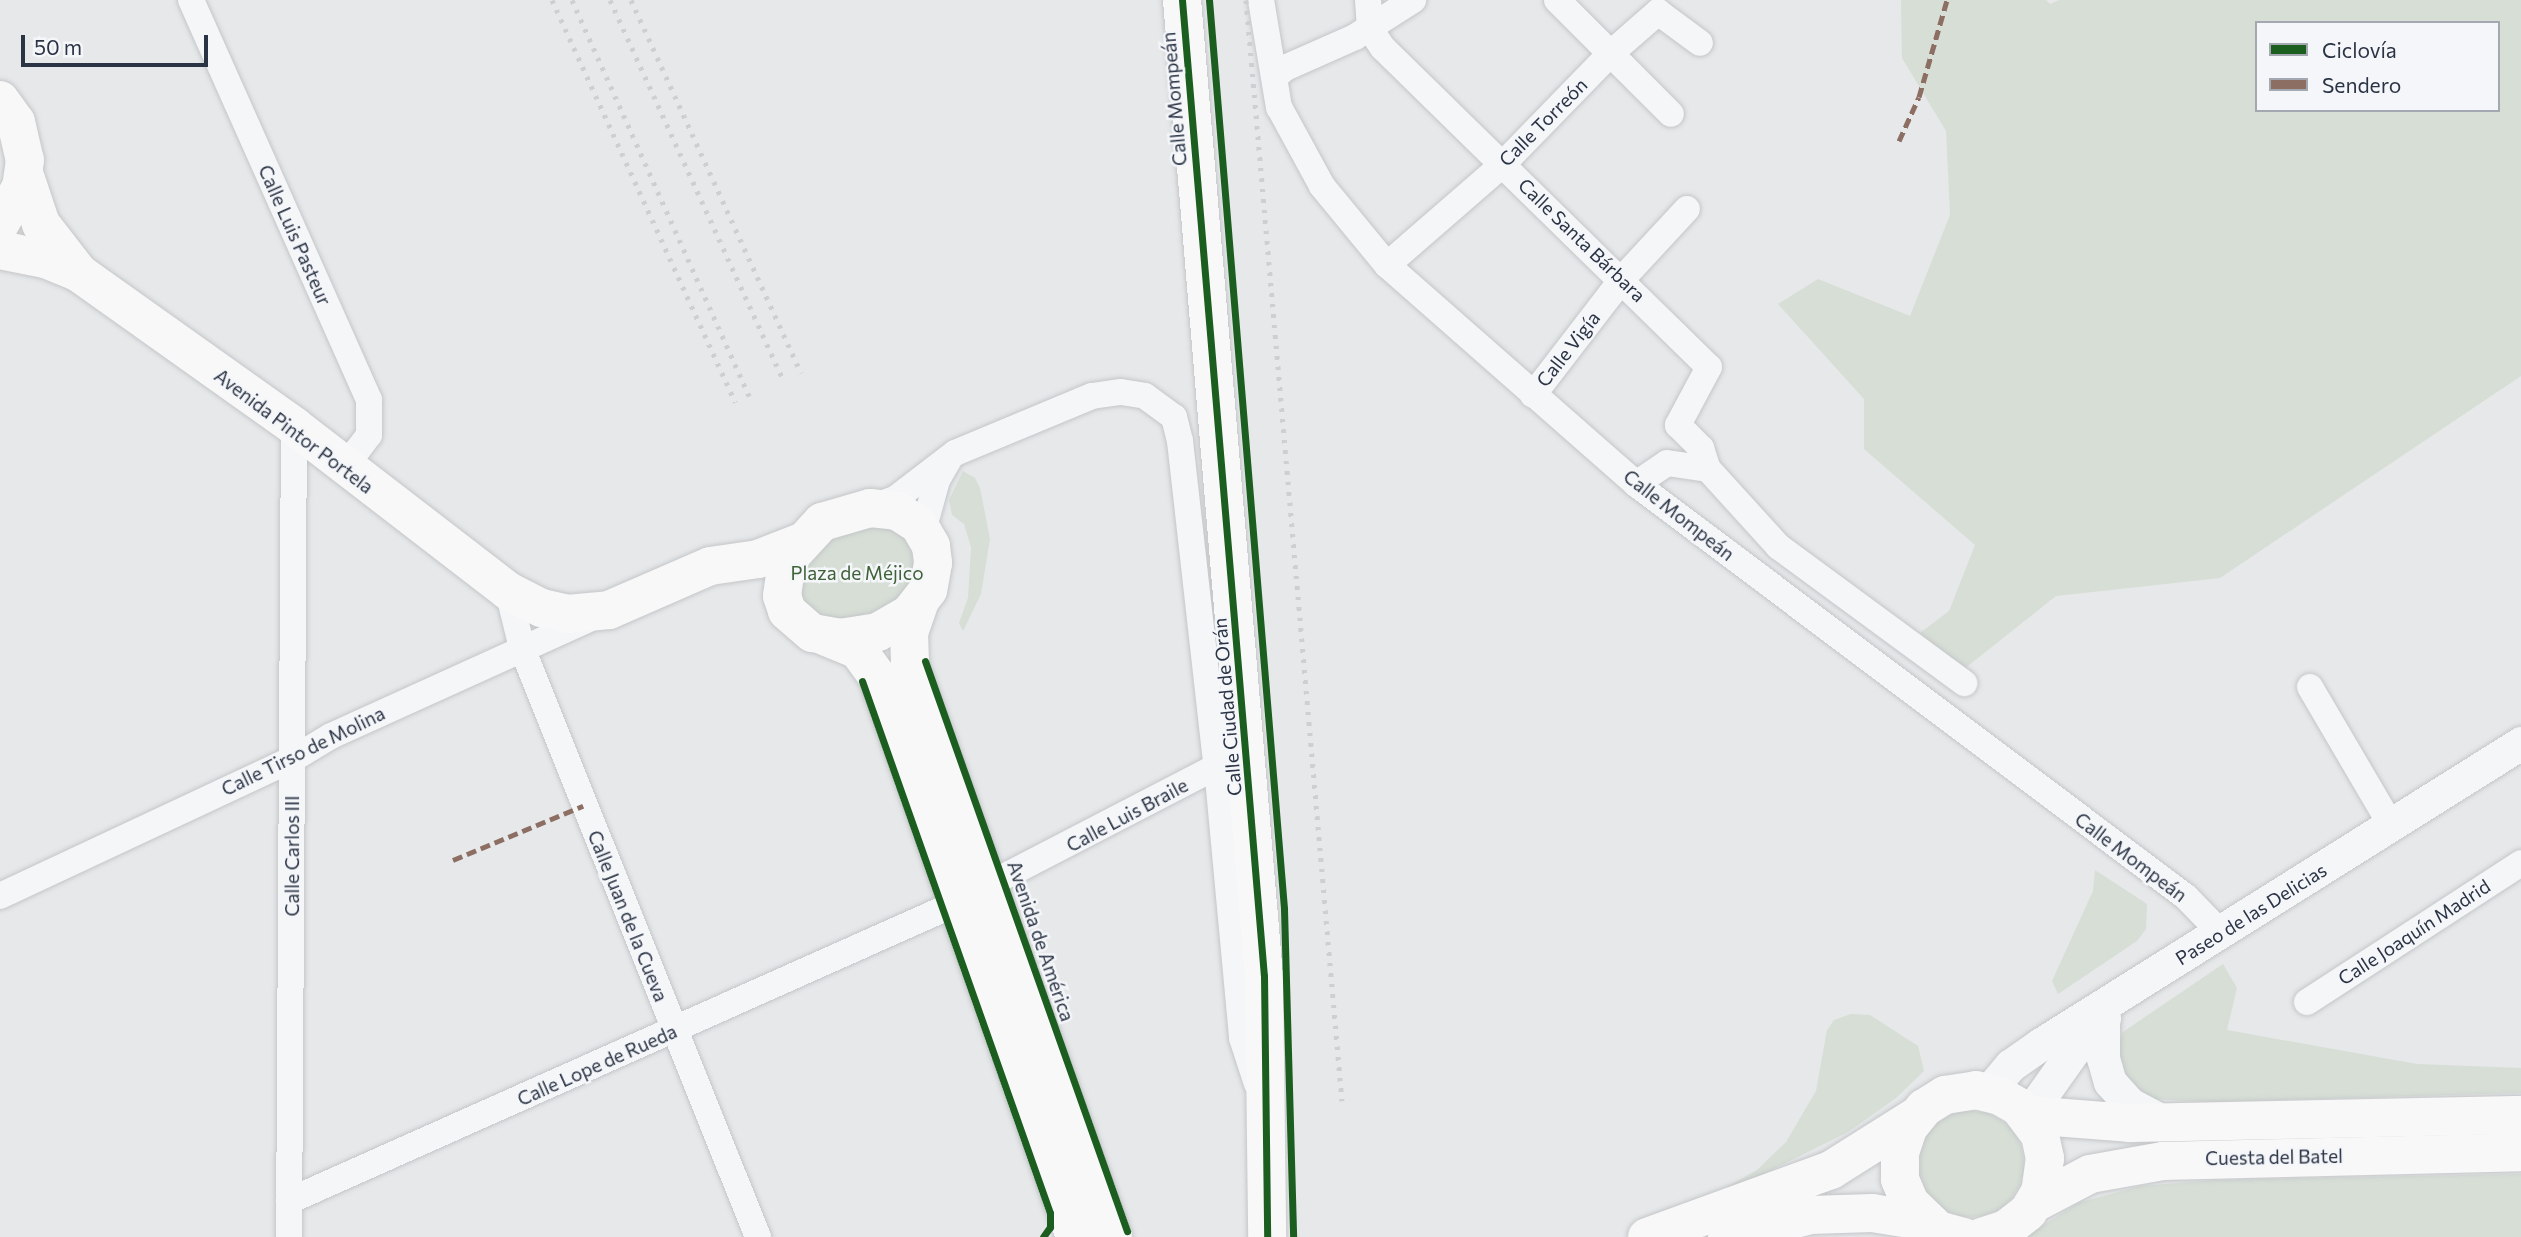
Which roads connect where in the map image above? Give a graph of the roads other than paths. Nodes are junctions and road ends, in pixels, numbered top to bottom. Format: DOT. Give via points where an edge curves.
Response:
graph roads {
  1 [pos="191,0"];
  2 [pos="1182,0"];
  3 [pos="1209,0"];
  4 [pos="1261,0"];
  5 [pos="1368,0"];
  6 [pos="1413,0"];
  7 [pos="1557,0"];
  8 [pos="1370,29"];
  9 [pos="1700,43"];
  10 [pos="1610,54"];
  11 [pos="1276,76"];
  12 [pos="0,100"];
  13 [pos="1671,114"];
  14 [pos="1503,164"];
  15 [pos="24,173"];
  16 [pos="1205,197"];
  17 [pos="1687,209"];
  18 [pos="0,224"];
  19 [pos="0,250"];
  20 [pos="1387,265"];
  21 [pos="79,273"];
  22 [pos="1623,278"];
  23 [pos="1533,395"];
  24 [pos="294,426"];
  25 [pos="955,453"];
  26 [pos="345,467"];
  27 [pos="1708,469"];
  28 [pos="1636,484"];
  29 [pos="870,508"];
  30 [pos="923,531"];
  31 [pos="799,543"];
  32 [pos="694,573"];
  33 [pos="508,591"];
  34 [pos="920,601"];
  35 [pos="609,610"];
  36 [pos="787,611"];
  37 [pos="826,637"];
  38 [pos="522,648"];
  39 [pos="1964,683"];
  40 [pos="2310,687"];
  41 [pos="2521,743"];
  42 [pos="293,758"];
  43 [pos="1216,767"];
  44 [pos="2391,825"];
  45 [pos="2521,863"];
  46 [pos="972,894"];
  47 [pos="0,896"];
  48 [pos="2221,933"];
  49 [pos="2307,1002"];
  50 [pos="2099,1015"];
  51 [pos="676,1030"];
  52 [pos="1988,1092"];
  53 [pos="1265,1106"];
  54 [pos="2028,1115"];
  55 [pos="2521,1115"];
  56 [pos="1915,1117"];
  57 [pos="2164,1122"];
  58 [pos="2521,1152"];
  59 [pos="289,1201"];
  60 [pos="2035,1202"];
  61 [pos="1061,1219"];
  62 [pos="1928,1222"];
  63 [pos="1280,1227"];
  64 [pos="289,1237"];
  65 [pos="305,1237"];
  66 [pos="758,1237"];
  67 [pos="1075,1237"];
  68 [pos="1113,1237"];
  69 [pos="1647,1237"];
  70 [pos="1727,1237"];
  71 [pos="1964,1237"];
  72 [pos="1981,1237"];
  1 -- 26 [label="street, Calle Luis Pasteur" via="369,400 369,435"];
  2 -- 16 [label="main road, Calle Mompeán"];
  3 -- 16 [label="main road, Calle Ciudad de Orán" via="1218,122"];
  4 -- 11 [label="street, Calle Mompeán"];
  5 -- 8 [label="street"];
  6 -- 8 [label="street"];
  7 -- 10 [label="street"];
  8 -- 11 [label="street"];
  8 -- 14 [label="street, Calle Santa Bárbara" via="1383,48"];
  9 -- 10 [label="street, Calle Torreón" via="1658,12"];
  10 -- 13 [label="street"];
  10 -- 14 [label="street, Calle Torreón"];
  11 -- 20 [label="street, Calle Mompeán" via="1279,107 1296,142 1322,186"];
  12 -- 15 [label="main road" via="21,135"];
  14 -- 20 [label="street, Calle Torreón"];
  14 -- 22 [label="street, Calle Santa Bárbara"];
  15 -- 18 [label="main road" via="16,201"];
  15 -- 21 [label="main road, Avenida Pintor Portela" via="41,224"];
  16 -- 53 [label="main road, Calle Ciudad de Orán" via="1264,976"];
  16 -- 63 [label="main road, Calle Ciudad de Orán" via="1230,260 1284,909"];
  17 -- 22 [label="street, Calle Vigía"];
  19 -- 21 [label="main road, Avenida Pintor Portela" via="45,259"];
  20 -- 23 [label="street, Calle Mompeán"];
  21 -- 24 [label="main road, Avenida Pintor Portela"];
  22 -- 23 [label="street, Calle Vigía"];
  22 -- 27 [label="street, Calle Santa Bárbara" via="1709,367 1678,425 1701,448"];
  23 -- 28 [label="street, Calle Mompeán"];
  24 -- 26 [label="main road, Avenida Pintor Portela"];
  24 -- 42 [label="street, Calle Carlos III"];
  25 -- 29 [label="street" via="895,499"];
  25 -- 30 [label="street" via="937,480"];
  25 -- 43 [label="street, Calle Ciudad de Orán" via="1062,406 1105,393 1145,396 1174,417 1181,441"];
  26 -- 33 [label="main road, Avenida Pintor Portela"];
  27 -- 28 [label="street" via="1667,463"];
  27 -- 39 [label="street" via="1779,547"];
  28 -- 48 [label="street, Calle Mompeán" via="2186,897"];
  29 -- 30 [label="main road" via="909,516"];
  29 -- 31 [label="main road" via="822,522"];
  30 -- 34 [label="main road" via="933,563"];
  31 -- 32 [label="main road, Calle Tirso de Molina" via="770,555"];
  31 -- 36 [label="main road" via="782,573"];
  32 -- 35 [label="main road, Calle Tirso de Molina"];
  32 -- 36 [label="main road" via="751,584 779,600"];
  33 -- 35 [label="main road, Calle Tirso de Molina" via="567,614"];
  33 -- 38 [label="street, Calle Juan de la Cueva"];
  34 -- 37 [label="main road" via="903,619 878,632"];
  34 -- 46 [label="main road, Avenida de América" via="909,633 910,665"];
  35 -- 38 [label="street, Calle Tirso de Molina"];
  36 -- 37 [label="main road" via="812,633"];
  37 -- 46 [label="main road, Avenida de América" via="858,650 877,676"];
  38 -- 42 [label="street, Calle Tirso de Molina"];
  38 -- 51 [label="street, Calle Juan de la Cueva"];
  40 -- 44 [label="street"];
  41 -- 44 [label="street, Paseo de las Delicias"];
  42 -- 47 [label="street, Calle Tirso de Molina"];
  42 -- 59 [label="street, Calle Carlos III"];
  43 -- 46 [label="street, Calle Luis Braile"];
  43 -- 53 [label="street, Calle Ciudad de Orán" via="1242,1038"];
  44 -- 48 [label="street, Paseo de las Delicias"];
  45 -- 49 [label="street, Calle Joaquín Madrid"];
  46 -- 51 [label="street, Calle Lope de Rueda"];
  46 -- 61 [label="main road, Avenida de América"];
  46 -- 68 [label="main road, Avenida de América"];
  48 -- 50 [label="street, Paseo de las Delicias"];
  50 -- 52 [label="street, Paseo de las Delicias" via="2011,1065"];
  50 -- 54 [label="street, Paseo de las Delicias"];
  50 -- 57 [label="street" via="2110,1082 2130,1104"];
  51 -- 59 [label="street, Calle Lope de Rueda"];
  51 -- 66 [label="street, Calle Juan de la Cueva"];
  52 -- 54 [label="main road"];
  52 -- 56 [label="main road" via="1945,1096"];
  53 -- 63 [label="main road, Calle Ciudad de Orán"];
  54 -- 57 [label="main road, Cuesta del Batel" via="2103,1123"];
  54 -- 60 [label="main road" via="2045,1158 2044,1181"];
  55 -- 57 [label="main road, Cuesta del Batel"];
  56 -- 62 [label="main road" via="1900,1153 1900,1179 1910,1203"];
  56 -- 69 [label="main road" via="1831,1170"];
  58 -- 60 [label="main road, Cuesta del Batel" via="2163,1161 2090,1174"];
  59 -- 64 [label="street, Calle Carlos III"];
  59 -- 65 [label="street, Calle Carlos III"];
  60 -- 72 [label="main road, Cuesta del Batel" via="2018,1222"];
  61 -- 67 [label="main road, Avenida de América"];
  62 -- 70 [label="main road" via="1872,1213 1810,1215"];
  62 -- 71 [label="main road"];
}
